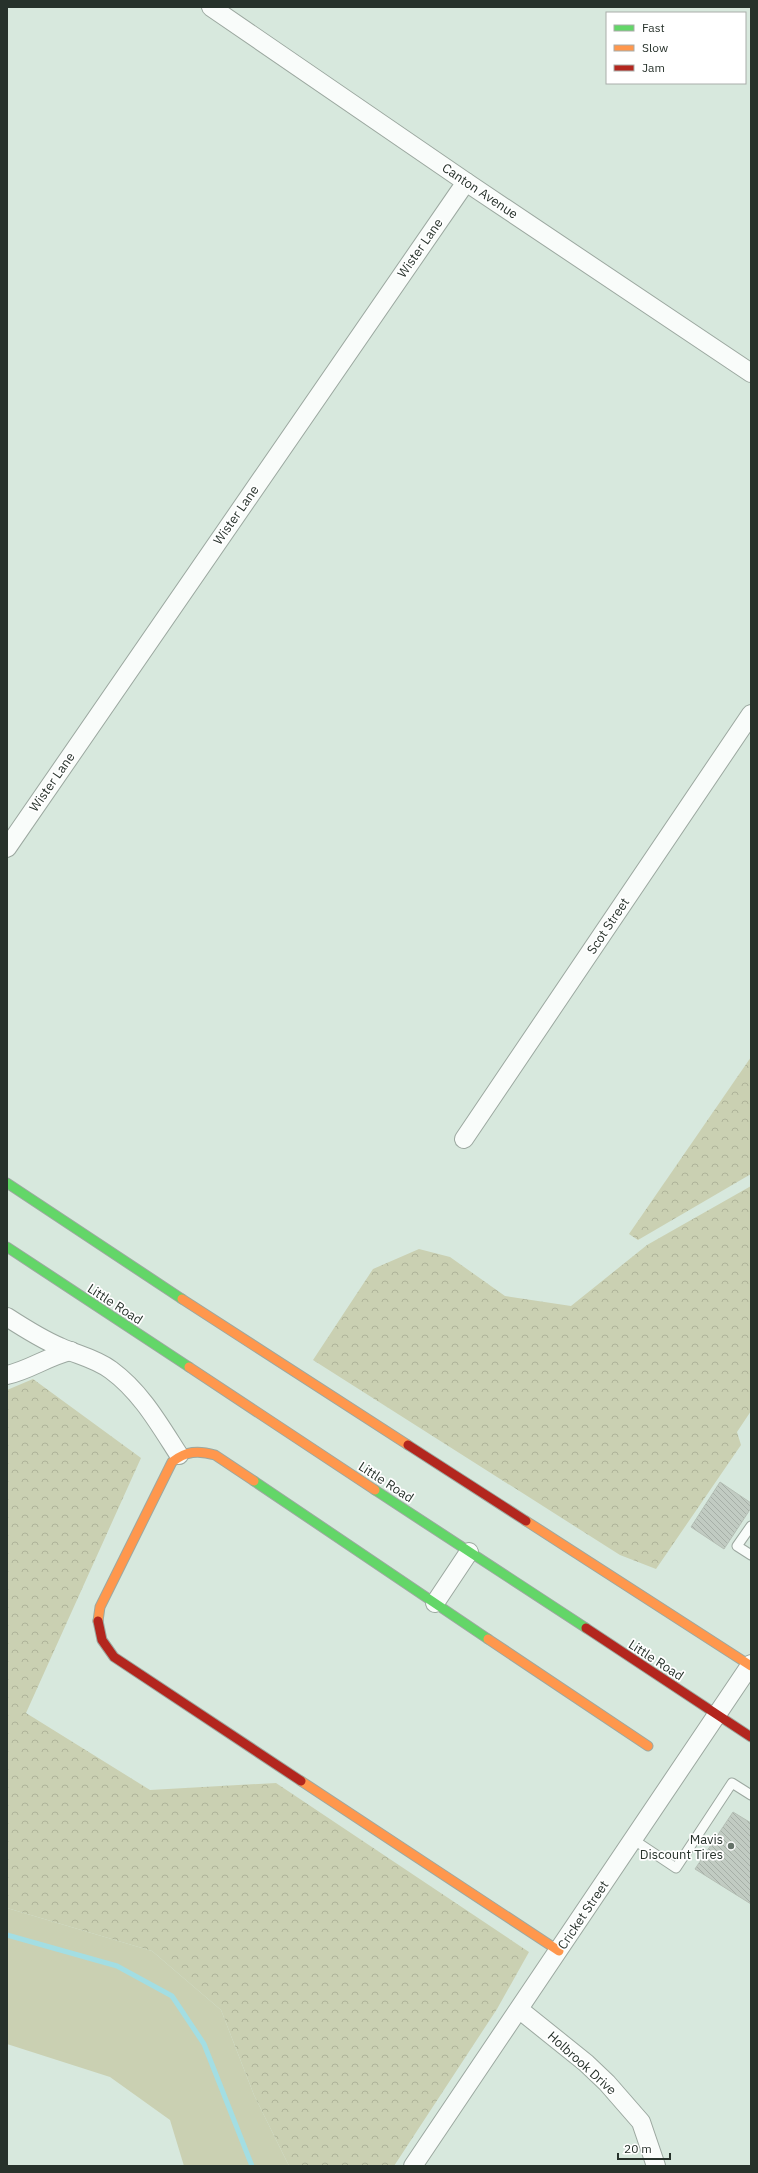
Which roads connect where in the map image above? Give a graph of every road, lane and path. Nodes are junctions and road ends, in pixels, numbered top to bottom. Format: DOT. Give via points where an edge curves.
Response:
graph roads {
  1 [pos="211,7"];
  2 [pos="466,182"];
  3 [pos="751,373"];
  4 [pos="751,714"];
  5 [pos="7,848"];
  6 [pos="464,1139"];
  7 [pos="7,1183"];
  8 [pos="7,1247"];
  9 [pos="7,1317"];
  10 [pos="71,1351"];
  11 [pos="7,1375"];
  12 [pos="179,1456"];
  13 [pos="751,1526"];
  14 [pos="469,1552"];
  15 [pos="751,1556"];
  16 [pos="435,1603"];
  17 [pos="751,1665"];
  18 [pos="718,1715"];
  19 [pos="751,1737"];
  20 [pos="648,1746"];
  21 [pos="751,1795"];
  22 [pos="634,1840"];
  23 [pos="559,1951"];
  24 [pos="520,2010"];
  25 [pos="413,2166"];
  26 [pos="656,2166"];
  1 -- 2 [label="street, Canton Avenue"];
  2 -- 3 [label="street, Canton Avenue"];
  2 -- 5 [label="street, Wister Lane"];
  4 -- 6 [label="street, Scot Street"];
  7 -- 17 [label="main road" via="101,1248"];
  8 -- 14 [label="main road, Little Road"];
  9 -- 10 [label="street" via="38,1337"];
  10 -- 11 [label="street" via="53,1355 24,1371"];
  10 -- 12 [label="street" via="86,1355 127,1382 144,1401"];
  12 -- 16 [label="main road" via="182,1453 200,1450 214,1456"];
  12 -- 23 [label="main road" via="172,1462 100,1607 97,1621 102,1643 114,1657"];
  13 -- 15 [label="lane" via="737,1546"];
  14 -- 16 [label="street"];
  14 -- 18 [label="main road, Little Road"];
  16 -- 20 [label="main road"];
  17 -- 18 [label="street, Cricket Street"];
  18 -- 19 [label="main road, Little Road"];
  18 -- 22 [label="street, Cricket Street"];
  21 -- 22 [label="lane" via="732,1783 676,1868"];
  22 -- 23 [label="street, Cricket Street"];
  23 -- 24 [label="street, Cricket Street"];
  24 -- 25 [label="street, Cricket Street"];
  24 -- 26 [label="street, Holbrook Drive" via="607,2083 641,2122"];
}
